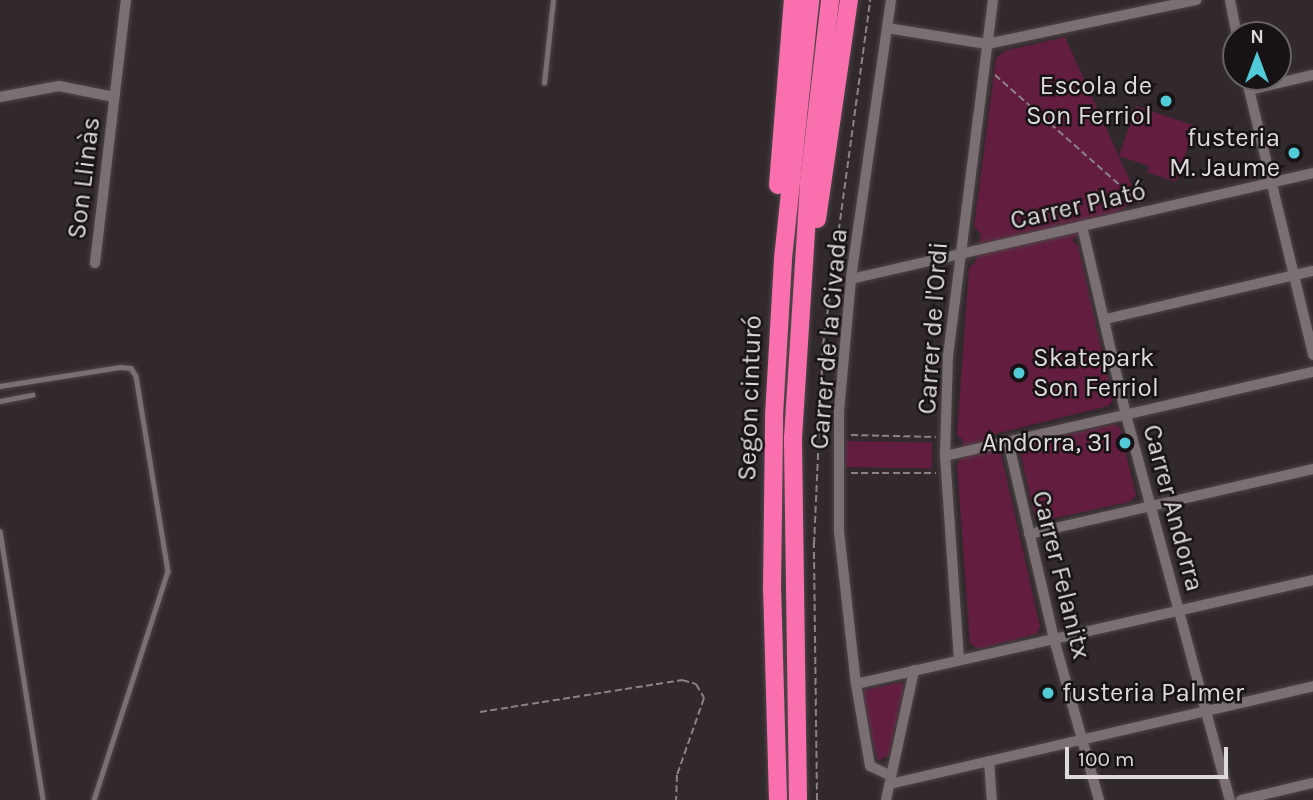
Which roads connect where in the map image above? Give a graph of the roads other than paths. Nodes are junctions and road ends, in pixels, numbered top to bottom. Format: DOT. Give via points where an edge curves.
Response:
graph roads {
  1 [pos="126,0"];
  2 [pos="553,0"];
  3 [pos="793,0"];
  4 [pos="810,0"];
  5 [pos="830,0"];
  6 [pos="849,0"];
  7 [pos="891,0"];
  8 [pos="993,0"];
  9 [pos="1196,0"];
  10 [pos="1230,0"];
  11 [pos="1234,21"];
  12 [pos="887,28"];
  13 [pos="987,44"];
  14 [pos="1313,75"];
  15 [pos="1292,80"];
  16 [pos="544,83"];
  17 [pos="1249,91"];
  18 [pos="0,97"];
  19 [pos="114,97"];
  20 [pos="1313,173"];
  21 [pos="1272,183"];
  22 [pos="1082,226"];
  23 [pos="958,256"];
  24 [pos="95,263"];
  25 [pos="1313,271"];
  26 [pos="1294,275"];
  27 [pos="851,279"];
  28 [pos="1105,319"];
  29 [pos="798,339"];
  30 [pos="1313,355"];
  31 [pos="1313,372"];
  32 [pos="776,376"];
  33 [pos="0,386"];
  34 [pos="32,395"];
  35 [pos="0,401"];
  36 [pos="1126,415"];
  37 [pos="1008,442"];
  38 [pos="946,456"];
  39 [pos="1313,470"];
  40 [pos="1150,506"];
  41 [pos="0,531"];
  42 [pos="1029,534"];
  43 [pos="1313,580"];
  44 [pos="1178,611"];
  45 [pos="1054,639"];
  46 [pos="960,660"];
  47 [pos="914,670"];
  48 [pos="856,684"];
  49 [pos="1313,686"];
  50 [pos="1206,711"];
  51 [pos="1082,739"];
  52 [pos="989,761"];
  53 [pos="890,780"];
  54 [pos="1313,783"];
  55 [pos="43,800"];
  56 [pos="94,800"];
  57 [pos="778,800"];
  58 [pos="798,800"];
  59 [pos="886,800"];
  60 [pos="992,800"];
  61 [pos="1099,800"];
  62 [pos="1230,800"];
  63 [pos="1241,800"];
  1 -- 19 [label="street, Son Llinàs"];
  2 -- 16 [label="lane"];
  3 -- 32 [label="highway" via="769,340"];
  4 -- 32 [label="highway, Segon cinturó" via="783,259"];
  5 -- 29 [label="highway"];
  6 -- 29 [label="highway" via="814,239 811,296"];
  7 -- 12 [label="street, Carrer de la Civada"];
  8 -- 13 [label="street, Carrer de l'Ordi"];
  9 -- 13 [label="street"];
  10 -- 11 [label="street"];
  12 -- 13 [label="street"];
  12 -- 27 [label="street, Carrer de la Civada"];
  13 -- 23 [label="street, Carrer de l'Ordi"];
  14 -- 15 [label="street"];
  17 -- 21 [label="street"];
  18 -- 19 [label="street, Son Llinàs" via="59,86"];
  19 -- 24 [label="street, Son Llinàs"];
  20 -- 21 [label="street, Carrer Plató"];
  21 -- 22 [label="street, Carrer Plató"];
  21 -- 26 [label="street"];
  22 -- 23 [label="street, Carrer Plató"];
  22 -- 28 [label="street, Carrer Andorra"];
  23 -- 27 [label="street, Carrer Plató"];
  23 -- 38 [label="street, Carrer de l'Ordi"];
  25 -- 26 [label="street"];
  26 -- 28 [label="street"];
  26 -- 30 [label="street"];
  27 -- 48 [label="street, Carrer de la Civada" via="839,435 839,531"];
  28 -- 36 [label="street, Carrer Andorra"];
  29 -- 58 [label="highway" via="792,514"];
  31 -- 36 [label="street"];
  32 -- 57 [label="highway, Segon cinturó" via="772,590"];
  33 -- 56 [label="lane" via="120,367 131,368 136,376 168,571"];
  34 -- 35 [label="lane"];
  36 -- 37 [label="street"];
  36 -- 40 [label="street, Carrer Andorra"];
  37 -- 38 [label="street"];
  37 -- 42 [label="street, Carrer Felanitx"];
  38 -- 46 [label="street, Carrer de l'Ordi"];
  39 -- 40 [label="street"];
  40 -- 42 [label="street"];
  40 -- 44 [label="street, Carrer Andorra"];
  41 -- 55 [label="lane"];
  42 -- 45 [label="street, Carrer Felanitx"];
  43 -- 44 [label="street"];
  44 -- 45 [label="street"];
  44 -- 50 [label="street, Carrer Andorra"];
  45 -- 46 [label="street"];
  45 -- 51 [label="street, Carrer Felanitx"];
  46 -- 47 [label="street"];
  47 -- 48 [label="street"];
  47 -- 53 [label="street"];
  48 -- 53 [label="street, Carrer de la Civada" via="870,766"];
  49 -- 50 [label="street"];
  50 -- 51 [label="street"];
  50 -- 62 [label="street, Carrer Andorra"];
  51 -- 52 [label="street"];
  51 -- 61 [label="street, Carrer Felanitx"];
  52 -- 53 [label="street"];
  52 -- 60 [label="street"];
  53 -- 59 [label="street"];
  54 -- 63 [label="street"];
}
